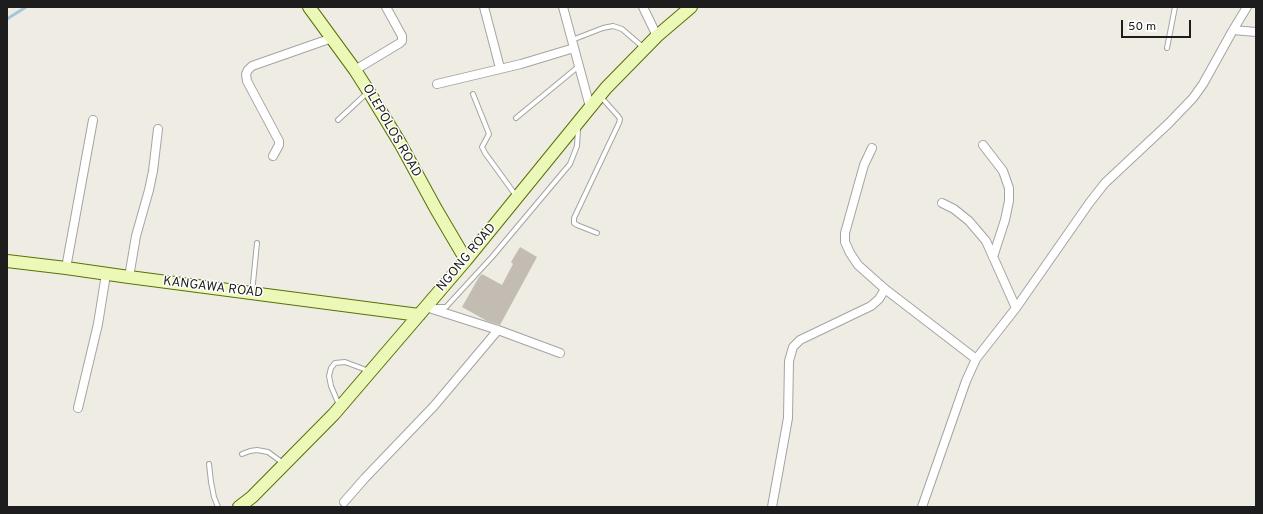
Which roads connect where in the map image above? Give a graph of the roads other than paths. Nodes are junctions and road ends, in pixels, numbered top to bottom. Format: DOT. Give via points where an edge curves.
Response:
graph roads {
  1 [pos="309,7"];
  2 [pos="386,7"];
  3 [pos="484,7"];
  4 [pos="563,7"];
  5 [pos="644,7"];
  6 [pos="691,7"];
  7 [pos="1175,7"];
  8 [pos="1247,7"];
  9 [pos="1233,30"];
  10 [pos="1256,32"];
  11 [pos="657,36"];
  12 [pos="332,38"];
  13 [pos="573,44"];
  14 [pos="644,48"];
  15 [pos="1167,48"];
  16 [pos="579,66"];
  17 [pos="500,68"];
  18 [pos="355,70"];
  19 [pos="437,84"];
  20 [pos="369,92"];
  21 [pos="473,94"];
  22 [pos="600,95"];
  23 [pos="590,107"];
  24 [pos="516,118"];
  25 [pos="93,120"];
  26 [pos="338,120"];
  27 [pos="578,122"];
  28 [pos="158,129"];
  29 [pos="983,145"];
  30 [pos="872,148"];
  31 [pos="273,156"];
  32 [pos="517,197"];
  33 [pos="942,203"];
  34 [pos="597,233"];
  35 [pos="257,243"];
  36 [pos="993,257"];
  37 [pos="466,260"];
  38 [pos="7,261"];
  39 [pos="66,268"];
  40 [pos="106,274"];
  41 [pos="129,277"];
  42 [pos="886,290"];
  43 [pos="252,293"];
  44 [pos="1016,308"];
  45 [pos="423,311"];
  46 [pos="498,330"];
  47 [pos="560,353"];
  48 [pos="976,359"];
  49 [pos="371,372"];
  50 [pos="340,407"];
  51 [pos="78,408"];
  52 [pos="242,454"];
  53 [pos="209,464"];
  54 [pos="285,464"];
  55 [pos="344,502"];
  56 [pos="218,507"];
  57 [pos="239,507"];
  58 [pos="772,507"];
  59 [pos="922,507"];
  1 -- 12 [label="street, OLEPOLOS ROAD"];
  2 -- 18 [label="street" via="402,40"];
  3 -- 17 [label="street"];
  4 -- 13 [label="street"];
  5 -- 11 [label="street"];
  6 -- 11 [label="street, NGONG ROAD"];
  7 -- 15 [label="lane"];
  8 -- 9 [label="street"];
  9 -- 10 [label="street"];
  9 -- 44 [label="street" via="1193,98 1105,183"];
  11 -- 14 [label="street, NGONG ROAD"];
  12 -- 18 [label="street, OLEPOLOS ROAD"];
  12 -- 31 [label="street" via="252,66 246,74 247,81 279,141"];
  13 -- 14 [label="lane" via="603,28 614,26 622,29"];
  13 -- 16 [label="street"];
  13 -- 17 [label="street" via="521,64"];
  14 -- 22 [label="street, NGONG ROAD"];
  16 -- 23 [label="street"];
  16 -- 24 [label="lane"];
  17 -- 19 [label="street"];
  18 -- 20 [label="street, OLEPOLOS ROAD"];
  20 -- 26 [label="lane"];
  20 -- 37 [label="street, OLEPOLOS ROAD"];
  21 -- 32 [label="lane" via="489,131 482,147"];
  22 -- 23 [label="street, NGONG ROAD"];
  22 -- 34 [label="lane" via="620,119 619,124 574,218 577,225"];
  23 -- 27 [label="street, NGONG ROAD"];
  25 -- 39 [label="street"];
  27 -- 32 [label="street, NGONG ROAD"];
  27 -- 45 [label="lane" via="577,146 570,164 492,258 446,307"];
  28 -- 41 [label="street" via="153,171 136,236"];
  29 -- 36 [label="street" via="1003,171 1009,188 1005,220"];
  30 -- 42 [label="street" via="864,165 850,213 845,242 858,265"];
  32 -- 37 [label="street, NGONG ROAD"];
  33 -- 36 [label="street" via="970,221 986,241"];
  35 -- 43 [label="lane"];
  36 -- 44 [label="street"];
  37 -- 45 [label="street, NGONG ROAD"];
  38 -- 39 [label="street, KANGAWA ROAD"];
  39 -- 40 [label="street, KANGAWA ROAD"];
  40 -- 41 [label="street, KANGAWA ROAD"];
  40 -- 51 [label="street" via="98,324"];
  41 -- 43 [label="street, KANGAWA ROAD"];
  42 -- 48 [label="street"];
  42 -- 58 [label="street" via="871,306 800,340 793,347 789,361 788,418"];
  43 -- 45 [label="street, KANGAWA ROAD"];
  44 -- 48 [label="street"];
  45 -- 46 [label="street"];
  45 -- 49 [label="street, NGONG ROAD"];
  46 -- 47 [label="street"];
  46 -- 55 [label="street" via="434,406"];
  48 -- 59 [label="street"];
  49 -- 50 [label="street, NGONG ROAD"];
  49 -- 50 [label="lane" via="345,362 336,363 331,368 331,386"];
  50 -- 54 [label="street, NGONG ROAD"];
  52 -- 54 [label="lane" via="257,450 268,452"];
  53 -- 56 [label="lane"];
  54 -- 57 [label="street, NGONG ROAD"];
}
